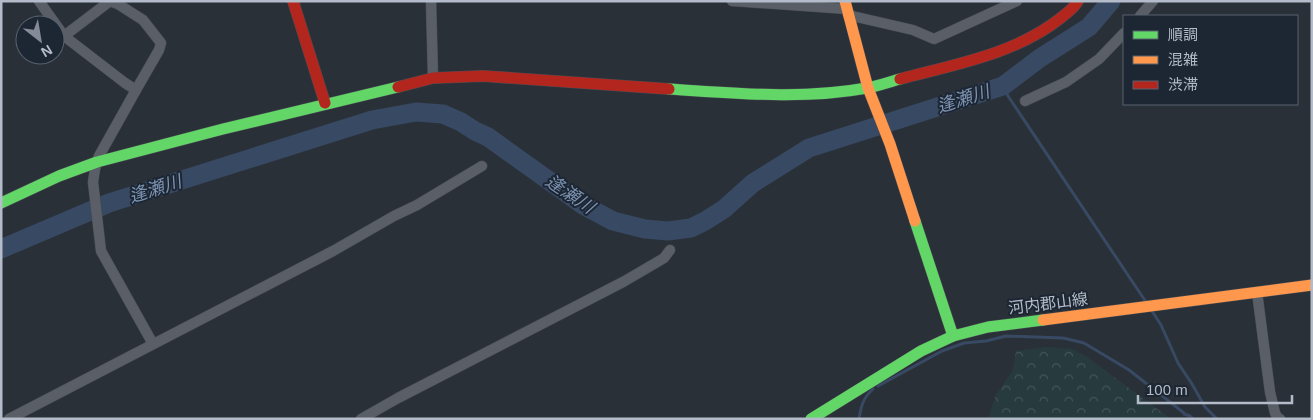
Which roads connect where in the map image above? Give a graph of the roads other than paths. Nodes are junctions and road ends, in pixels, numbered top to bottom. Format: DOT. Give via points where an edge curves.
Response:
graph roads {
  1 [pos="39,1"];
  2 [pos="293,1"];
  3 [pos="431,1"];
  4 [pos="732,1"];
  5 [pos="1017,1"];
  6 [pos="1078,1"];
  7 [pos="1152,1"];
  8 [pos="847,8"];
  9 [pos="49,15"];
  10 [pos="1141,15"];
  11 [pos="1123,34"];
  12 [pos="65,35"];
  13 [pos="65,37"];
  14 [pos="433,78"];
  15 [pos="136,90"];
  16 [pos="870,91"];
  17 [pos="1025,101"];
  18 [pos="326,103"];
  19 [pos="97,162"];
  20 [pos="482,166"];
  21 [pos="1,203"];
  22 [pos="670,250"];
  23 [pos="1312,285"];
  24 [pos="1257,292"];
  25 [pos="953,336"];
  26 [pos="153,344"];
  27 [pos="9,419"];
  28 [pos="361,419"];
  29 [pos="811,419"];
  30 [pos="1280,419"];
  1 -- 9 [label="street"];
  2 -- 18 [label="street"];
  3 -- 14 [label="street"];
  4 -- 8 [label="street"];
  5 -- 8 [label="street" via="934,39"];
  6 -- 16 [label="street" via="1052,25 1003,51"];
  7 -- 10 [label="street"];
  8 -- 16 [label="street"];
  11 -- 17 [label="street" via="1099,59 1066,82"];
  12 -- 15 [label="street" via="110,1 143,20 161,43"];
  13 -- 15 [label="street"];
  14 -- 16 [label="street" via="483,76 746,94"];
  14 -- 18 [label="street"];
  15 -- 19 [label="street"];
  16 -- 25 [label="street"];
  18 -- 19 [label="street"];
  19 -- 21 [label="street"];
  19 -- 26 [label="street" via="93,182 101,251"];
  20 -- 26 [label="street" via="333,251"];
  22 -- 28 [label="street" via="664,258 623,282"];
  23 -- 24 [label="street, 河内郡山線"];
  24 -- 25 [label="street, 河内郡山線" via="988,327"];
  24 -- 30 [label="street" via="1270,392 1275,413"];
  25 -- 29 [label="street, 河内郡山線" via="921,351"];
  26 -- 27 [label="street"];
}
